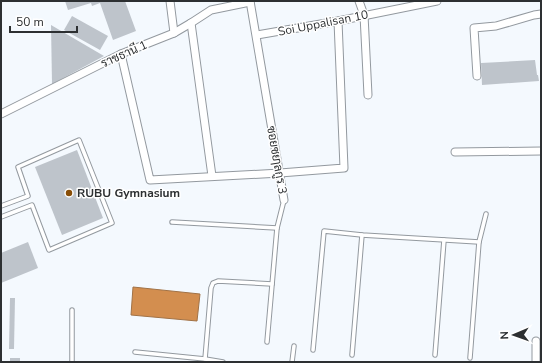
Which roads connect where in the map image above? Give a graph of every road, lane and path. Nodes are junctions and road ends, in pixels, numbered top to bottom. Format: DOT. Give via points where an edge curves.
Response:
graph roads {
  1 [pos="170,1"];
  2 [pos="359,1"];
  3 [pos="437,1"];
  4 [pos="250,2"];
  5 [pos="541,14"];
  6 [pos="364,15"];
  7 [pos="338,20"];
  8 [pos="191,23"];
  9 [pos="174,33"];
  10 [pos="257,35"];
  11 [pos="121,54"];
  12 [pos="477,76"];
  13 [pos="368,95"];
  14 [pos="1,114"];
  15 [pos="541,151"];
  16 [pos="455,152"];
  17 [pos="280,173"];
  18 [pos="212,176"];
  19 [pos="284,200"];
  20 [pos="1,206"];
  21 [pos="486,214"];
  22 [pos="1,217"];
  23 [pos="172,222"];
  24 [pos="277,228"];
  25 [pos="362,235"];
  26 [pos="444,240"];
  27 [pos="479,242"];
  28 [pos="272,284"];
  29 [pos="72,310"];
  30 [pos="536,341"];
  31 [pos="267,342"];
  32 [pos="294,346"];
  33 [pos="313,350"];
  34 [pos="135,352"];
  35 [pos="352,355"];
  36 [pos="435,355"];
  37 [pos="470,358"];
  38 [pos="205,359"];
  39 [pos="72,362"];
  40 [pos="223,362"];
  41 [pos="292,362"];
  42 [pos="536,362"];
  1 -- 9 [label="street"];
  2 -- 6 [label="street"];
  3 -- 6 [label="street, Soi Uppalisan 10"];
  4 -- 8 [label="street, ราชธานี 1" via="211,10"];
  4 -- 10 [label="street, ซอยซยๅลกูร 3"];
  5 -- 12 [label="street" via="496,26 474,28"];
  6 -- 7 [label="street, Soi Uppalisan 10"];
  6 -- 13 [label="street"];
  7 -- 10 [label="street, Soi Uppalisan 10"];
  7 -- 17 [label="street" via="344,168"];
  8 -- 9 [label="street, ราชธานี 1"];
  8 -- 18 [label="street"];
  9 -- 11 [label="street, ราชธานี 1"];
  10 -- 17 [label="street, ซอยซยๅลกูร 3"];
  11 -- 14 [label="street, ราชธานี 1"];
  11 -- 18 [label="street" via="150,180"];
  15 -- 16 [label="street"];
  17 -- 18 [label="street"];
  17 -- 19 [label="street, ซอยซยๅลกูร 3"];
  19 -- 24 [label="lane, ซอยซยๅลกูร 3"];
  20 -- 22 [label="lane" via="28,196 18,167 79,140 112,223 49,250 32,205"];
  21 -- 27 [label="lane"];
  23 -- 24 [label="lane"];
  24 -- 28 [label="lane, ซอยซยๅลกูร 3"];
  25 -- 26 [label="lane"];
  25 -- 33 [label="lane" via="324,231"];
  25 -- 35 [label="lane"];
  26 -- 27 [label="lane"];
  26 -- 36 [label="lane"];
  27 -- 37 [label="lane"];
  28 -- 31 [label="lane, ซอยซยๅลกูร 3"];
  28 -- 38 [label="lane" via="218,281 213,283"];
  29 -- 39 [label="lane"];
  30 -- 42 [label="street"];
  32 -- 41 [label="lane"];
  34 -- 38 [label="lane"];
  38 -- 40 [label="lane"];
}
